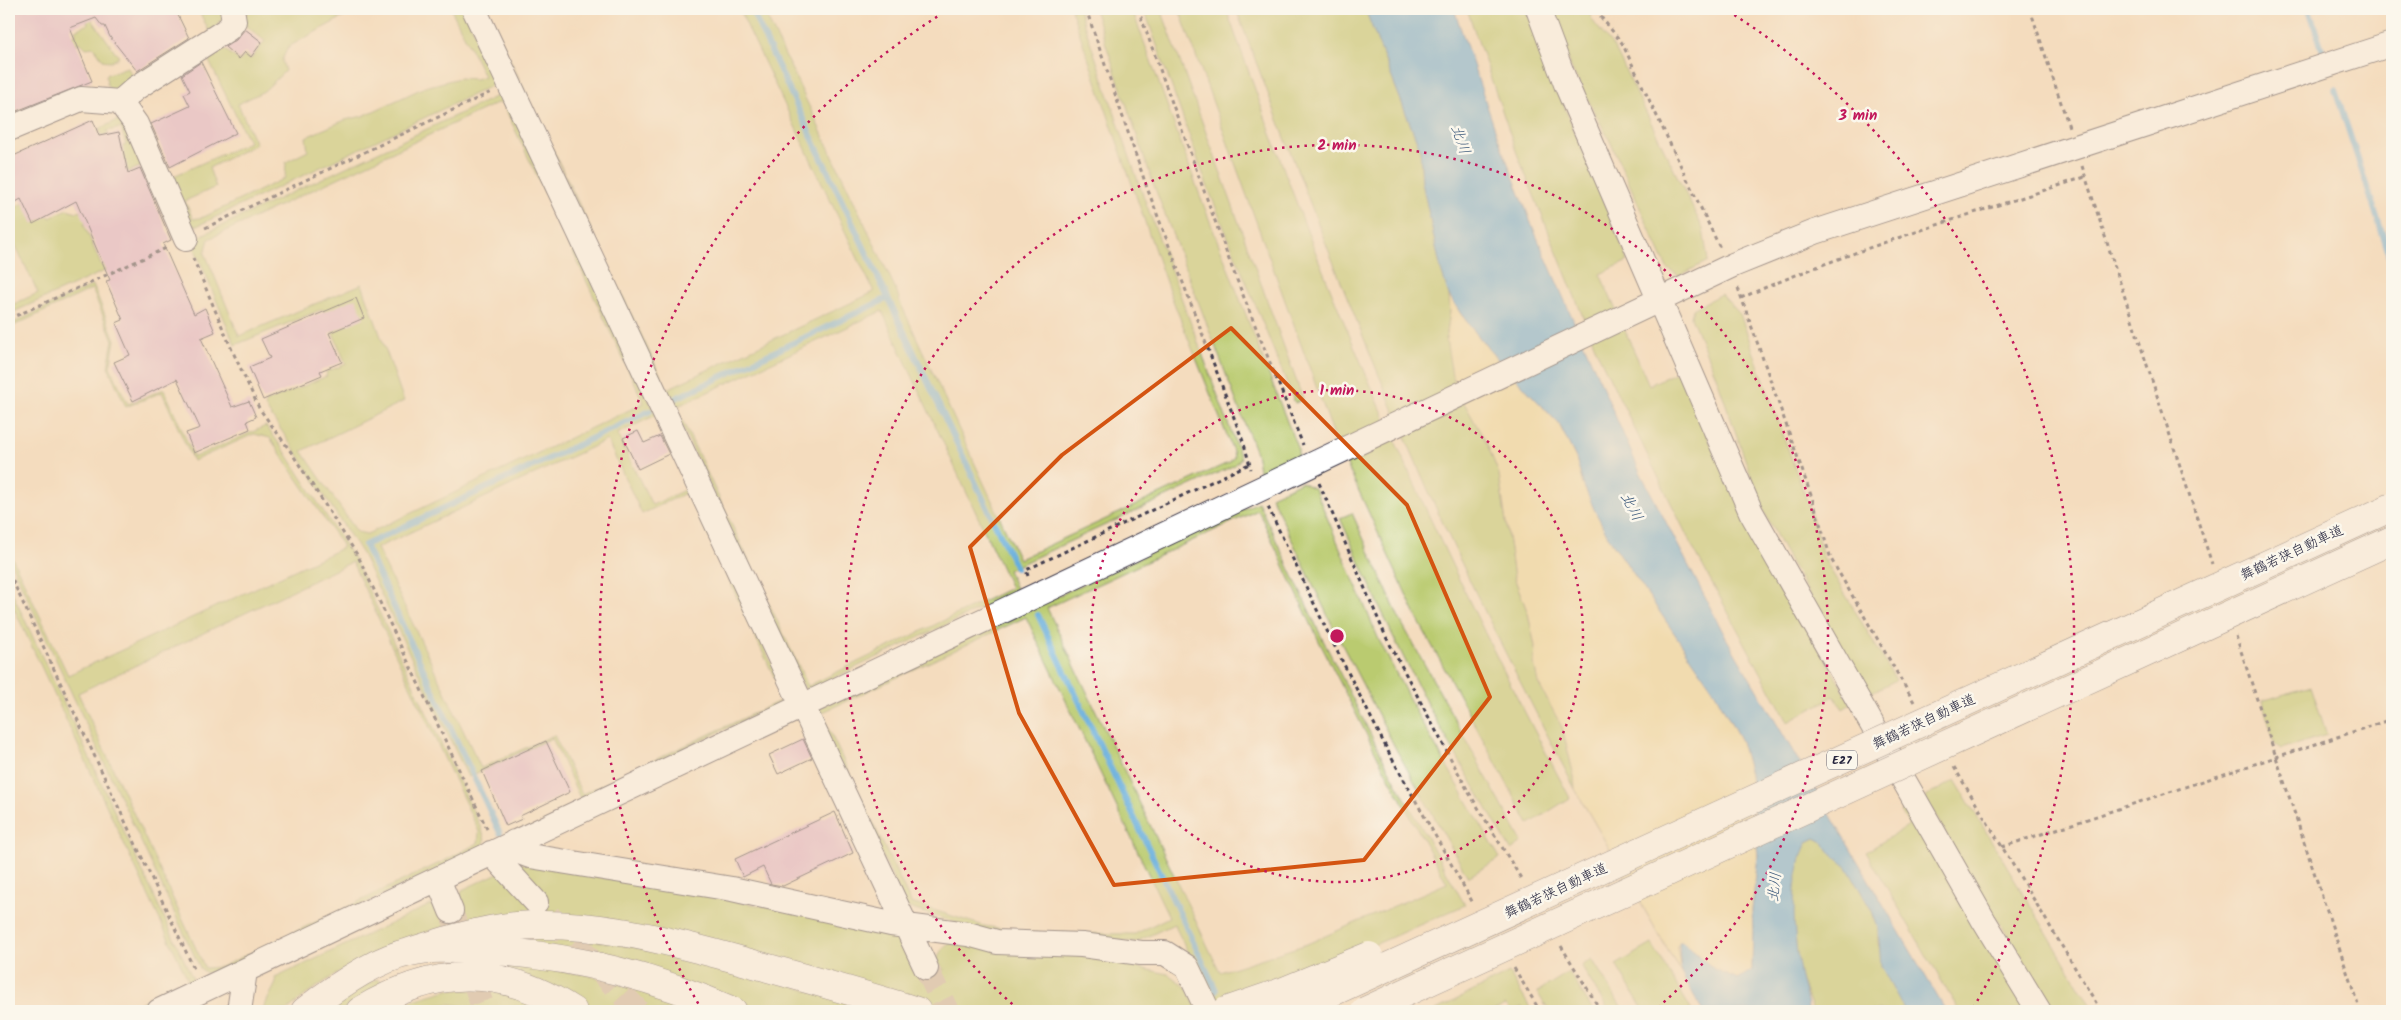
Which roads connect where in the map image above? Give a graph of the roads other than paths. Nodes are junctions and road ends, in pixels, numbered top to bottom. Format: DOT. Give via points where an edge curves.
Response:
graph roads {
  1 [pos="232,9"];
  2 [pos="474,9"];
  3 [pos="1538,9"];
  4 [pos="2392,44"];
  5 [pos="120,102"];
  6 [pos="9,129"];
  7 [pos="186,240"];
  8 [pos="1650,304"];
  9 [pos="2392,507"];
  10 [pos="2392,540"];
  11 [pos="802,706"];
  12 [pos="1749,802"];
  13 [pos="500,848"];
  14 [pos="1668,872"];
  15 [pos="438,879"];
  16 [pos="536,902"];
  17 [pos="451,911"];
  18 [pos="906,924"];
  19 [pos="409,952"];
  20 [pos="926,968"];
  21 [pos="245,971"];
  22 [pos="159,1011"];
  23 [pos="239,1011"];
  24 [pos="305,1011"];
  25 [pos="360,1011"];
  26 [pos="572,1011"];
  27 [pos="733,1011"];
  28 [pos="917,1011"];
  29 [pos="1208,1011"];
  30 [pos="1226,1011"];
  31 [pos="1291,1011"];
  32 [pos="1365,1011"];
  33 [pos="1412,1011"];
  34 [pos="2039,1011"];
  1 -- 5 [label="street" via="234,21 228,29 136,88"];
  2 -- 11 [label="street"];
  3 -- 8 [label="street"];
  4 -- 8 [label="street" via="1815,232 1733,265"];
  5 -- 6 [label="street" via="81,99"];
  5 -- 7 [label="street" via="136,124"];
  8 -- 11 [label="street"];
  8 -- 34 [label="street" via="1751,512 1984,922"];
  9 -- 12 [label="highway, 舞鶴若狭自動車道 / E27, bridge"];
  10 -- 14 [label="highway, E27, bridge"];
  11 -- 13 [label="street"];
  11 -- 18 [label="street"];
  12 -- 30 [label="highway, bridge" via="1649,830 1354,962"];
  12 -- 31 [label="highway, 舞鶴若狭自動車道 / E27, bridge"];
  13 -- 15 [label="street"];
  13 -- 16 [label="street"];
  13 -- 18 [label="street" via="530,856 732,889 891,924"];
  14 -- 32 [label="highway, E27, bridge"];
  14 -- 33 [label="highway, bridge"];
  15 -- 17 [label="street"];
  15 -- 21 [label="street"];
  18 -- 20 [label="street"];
  18 -- 29 [label="street" via="997,942 1082,945 1165,953 1187,968"];
  19 -- 24 [label="highway" via="360,974"];
  19 -- 27 [label="highway" via="447,948 546,956 646,979"];
  19 -- 28 [label="highway" via="491,930 540,925 590,928 702,950"];
  21 -- 22 [label="street"];
  21 -- 23 [label="street"];
  25 -- 26 [label="highway" via="387,995 430,980 476,977 528,987"];
}
